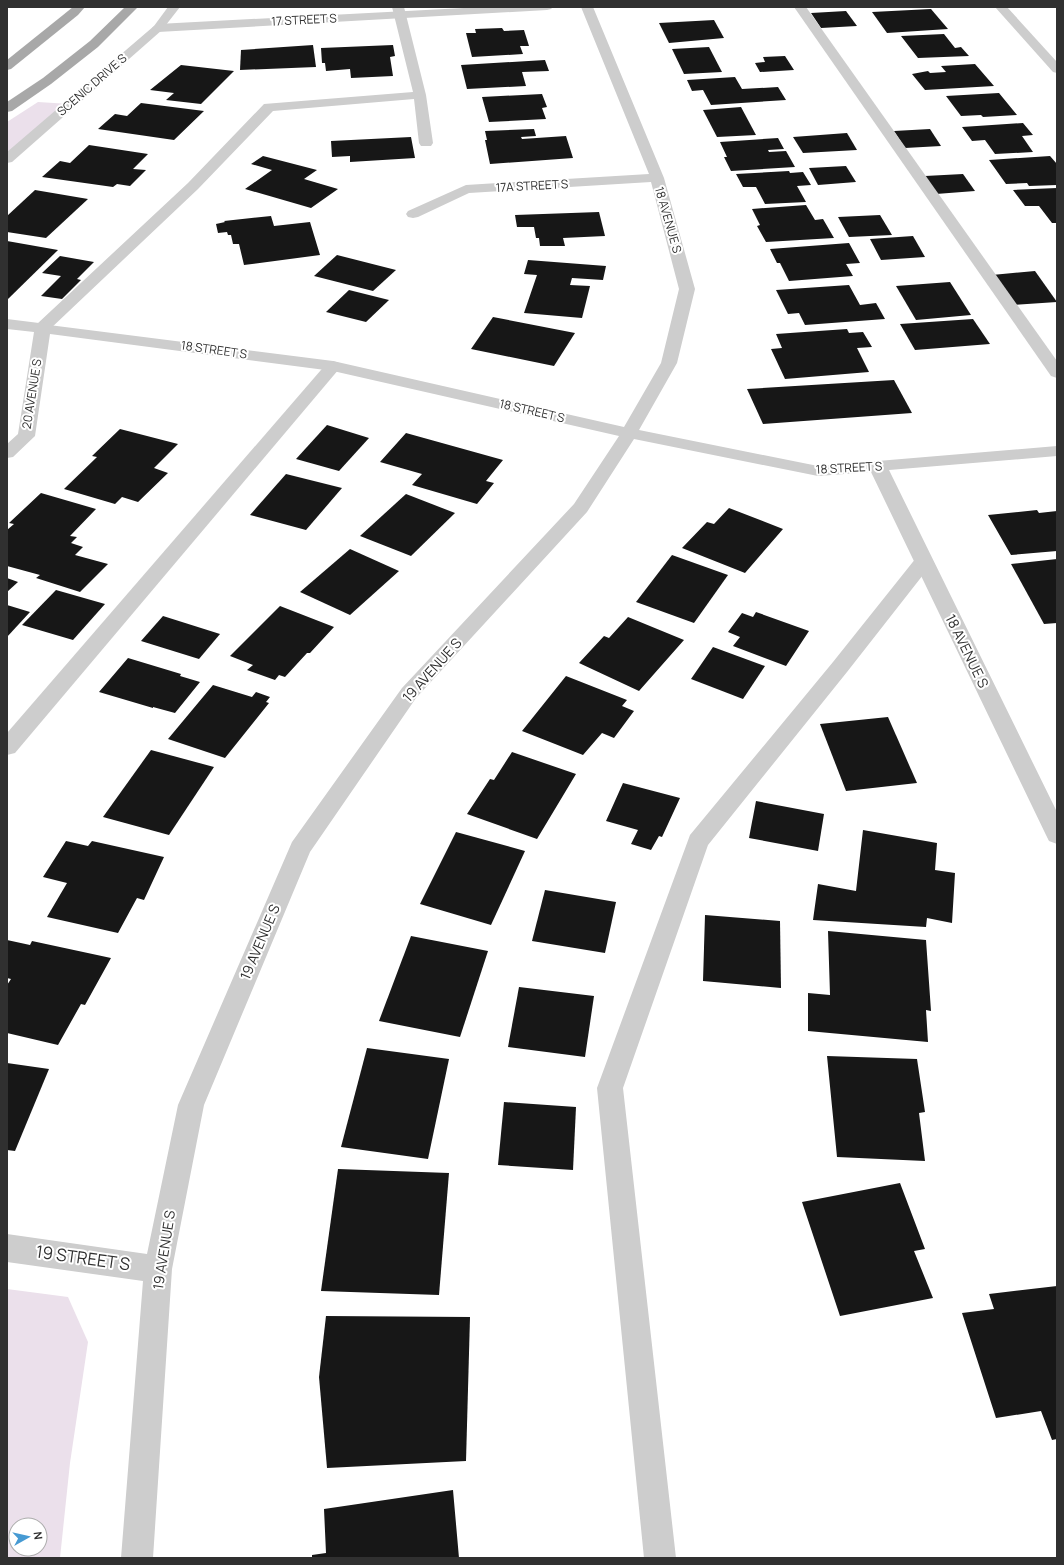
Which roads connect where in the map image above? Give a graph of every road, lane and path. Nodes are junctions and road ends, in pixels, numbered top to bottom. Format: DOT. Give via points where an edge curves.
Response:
graph roads {
  1 [pos="79,7"];
  2 [pos="132,7"];
  3 [pos="174,7"];
  4 [pos="547,7"];
  5 [pos="588,7"];
  6 [pos="800,7"];
  7 [pos="1001,7"];
  8 [pos="399,11"];
  9 [pos="158,28"];
  10 [pos="7,66"];
  11 [pos="1057,69"];
  12 [pos="420,95"];
  13 [pos="7,108"];
  14 [pos="426,143"];
  15 [pos="7,159"];
  16 [pos="656,178"];
  17 [pos="413,214"];
  18 [pos="7,324"];
  19 [pos="43,327"];
  20 [pos="333,366"];
  21 [pos="1057,373"];
  22 [pos="629,433"];
  23 [pos="1057,451"];
  24 [pos="7,453"];
  25 [pos="878,467"];
  26 [pos="923,562"];
  27 [pos="7,747"];
  28 [pos="1057,835"];
  29 [pos="7,1248"];
  30 [pos="158,1269"];
  31 [pos="137,1558"];
  32 [pos="660,1558"];
  1 -- 10 [label="main road"];
  2 -- 13 [label="main road" via="94,44"];
  3 -- 9 [label="street, SCENIC DRIVE S"];
  4 -- 8 [label="street, 17 STREET S"];
  5 -- 16 [label="street, 18 AVENUE S"];
  6 -- 21 [label="street"];
  7 -- 11 [label="street"];
  8 -- 9 [label="street, 17 STREET S"];
  8 -- 12 [label="street"];
  9 -- 15 [label="street, SCENIC DRIVE S"];
  12 -- 14 [label="street"];
  12 -- 19 [label="street" via="269,107 193,186"];
  16 -- 17 [label="street, 17A STREET S" via="466,190"];
  16 -- 22 [label="street, 18 AVENUE S" via="687,289 670,363"];
  18 -- 19 [label="street, 18 STREET S"];
  19 -- 20 [label="street, 18 STREET S"];
  19 -- 24 [label="street, 20 AVENUE S" via="26,436"];
  20 -- 22 [label="street, 18 STREET S"];
  20 -- 27 [label="street"];
  22 -- 25 [label="street, 18 STREET S" via="818,471"];
  22 -- 30 [label="street, 19 AVENUE S" via="581,508 409,693 300,848 191,1105"];
  23 -- 25 [label="street, 18 STREET S"];
  25 -- 26 [label="street, 18 AVENUE S"];
  26 -- 28 [label="street, 18 AVENUE S"];
  26 -- 32 [label="street" via="698,841 610,1088"];
  29 -- 30 [label="street, 19 STREET S"];
  30 -- 31 [label="street, 19 AVENUE S"];
}
